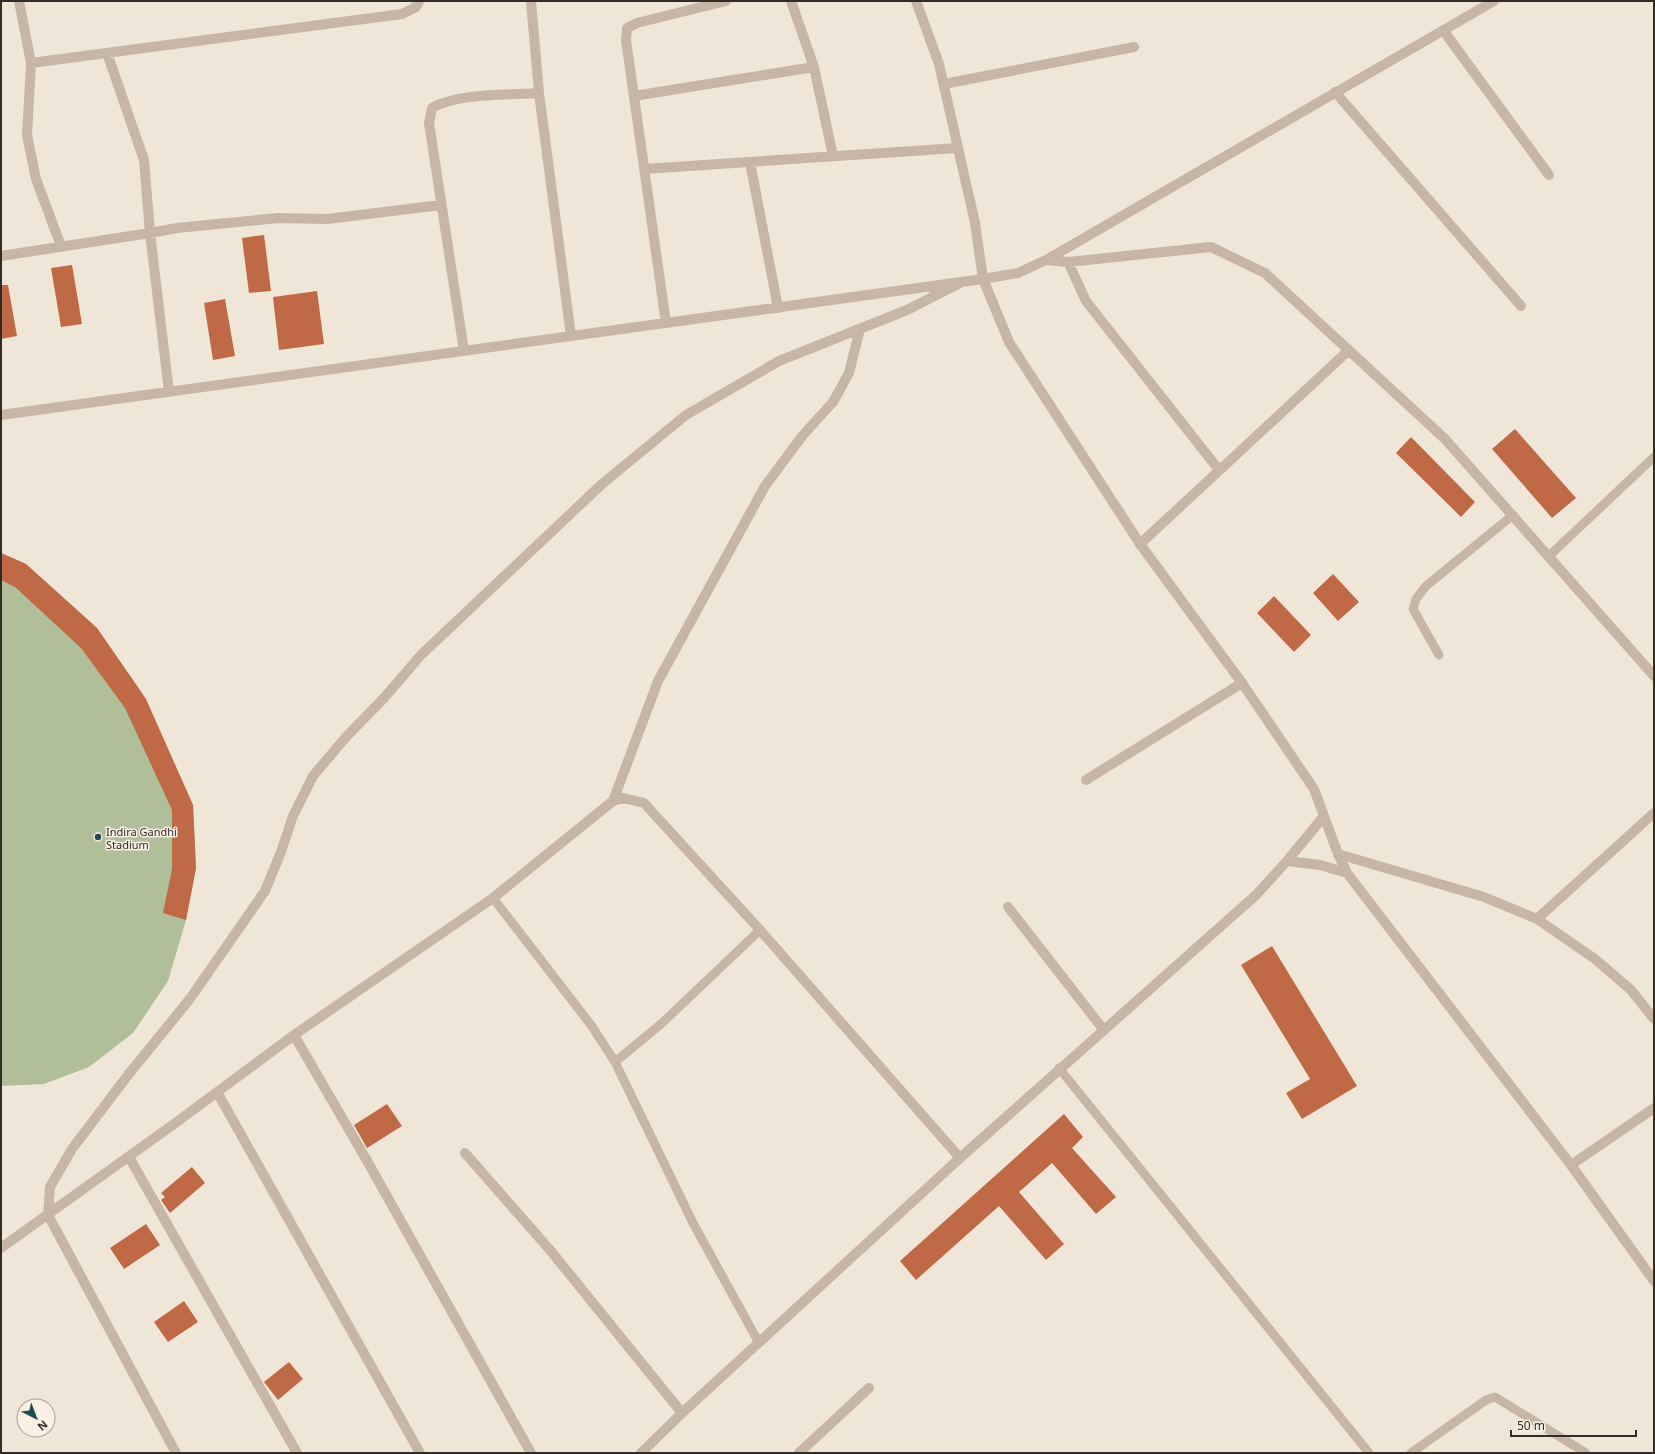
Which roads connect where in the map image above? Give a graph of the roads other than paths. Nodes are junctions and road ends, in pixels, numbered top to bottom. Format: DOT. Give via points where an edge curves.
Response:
graph roads {
  1 [pos="19,1"];
  2 [pos="419,1"];
  3 [pos="531,1"];
  4 [pos="726,1"];
  5 [pos="791,1"];
  6 [pos="916,1"];
  7 [pos="1494,1"];
  8 [pos="1443,30"];
  9 [pos="1134,47"];
  10 [pos="107,53"];
  11 [pos="32,63"];
  12 [pos="814,67"];
  13 [pos="944,84"];
  14 [pos="1335,92"];
  15 [pos="539,93"];
  16 [pos="634,96"];
  17 [pos="958,148"];
  18 [pos="833,156"];
  19 [pos="750,162"];
  20 [pos="644,169"];
  21 [pos="1549,175"];
  22 [pos="441,205"];
  23 [pos="150,233"];
  24 [pos="61,246"];
  25 [pos="1,256"];
  26 [pos="1046,260"];
  27 [pos="1068,262"];
  28 [pos="983,279"];
  29 [pos="962,282"];
  30 [pos="1521,306"];
  31 [pos="778,308"];
  32 [pos="666,323"];
  33 [pos="860,329"];
  34 [pos="571,336"];
  35 [pos="1349,350"];
  36 [pos="464,351"];
  37 [pos="169,392"];
  38 [pos="1,415"];
  39 [pos="1654,457"];
  40 [pos="1219,470"];
  41 [pos="1513,515"];
  42 [pos="1140,544"];
  43 [pos="1549,556"];
  44 [pos="1439,656"];
  45 [pos="1652,669"];
  46 [pos="1242,683"];
  47 [pos="1086,780"];
  48 [pos="613,801"];
  49 [pos="1654,813"];
  50 [pos="1324,816"];
  51 [pos="1338,854"];
  52 [pos="1287,862"];
  53 [pos="1347,873"];
  54 [pos="493,898"];
  55 [pos="1008,907"];
  56 [pos="1537,919"];
  57 [pos="760,930"];
  58 [pos="1654,1019"];
  59 [pos="1103,1029"];
  60 [pos="294,1035"];
  61 [pos="615,1062"];
  62 [pos="1059,1068"];
  63 [pos="217,1092"];
  64 [pos="1654,1108"];
  65 [pos="465,1153"];
  66 [pos="129,1157"];
  67 [pos="960,1158"];
  68 [pos="1570,1165"];
  69 [pos="48,1214"];
  70 [pos="1,1248"];
  71 [pos="1654,1281"];
  72 [pos="759,1343"];
  73 [pos="869,1388"];
  74 [pos="682,1413"];
  75 [pos="176,1453"];
  76 [pos="297,1453"];
  77 [pos="420,1453"];
  78 [pos="531,1453"];
  79 [pos="641,1453"];
  80 [pos="799,1453"];
  81 [pos="1369,1453"];
  82 [pos="1411,1453"];
  83 [pos="1586,1453"];
  1 -- 11 [label="street"];
  2 -- 10 [label="street" via="416,7 402,14"];
  3 -- 15 [label="street"];
  4 -- 16 [label="street" via="637,23 627,28 626,40"];
  5 -- 12 [label="street"];
  6 -- 13 [label="street"];
  7 -- 8 [label="street"];
  8 -- 14 [label="street"];
  8 -- 21 [label="street"];
  9 -- 13 [label="street"];
  10 -- 11 [label="street"];
  10 -- 23 [label="street" via="144,160"];
  11 -- 24 [label="street" via="27,135 36,179"];
  12 -- 16 [label="street"];
  12 -- 18 [label="street"];
  13 -- 17 [label="street"];
  14 -- 26 [label="street"];
  14 -- 30 [label="street"];
  15 -- 22 [label="street" via="467,98 442,102 432,108 430,123"];
  15 -- 34 [label="street"];
  16 -- 20 [label="street"];
  17 -- 18 [label="street"];
  17 -- 28 [label="street" via="975,222"];
  18 -- 19 [label="street"];
  19 -- 20 [label="street"];
  19 -- 31 [label="street"];
  20 -- 32 [label="street"];
  22 -- 23 [label="street" via="327,219 278,218"];
  22 -- 36 [label="street"];
  23 -- 24 [label="street"];
  23 -- 37 [label="street"];
  24 -- 25 [label="street"];
  26 -- 27 [label="street"];
  26 -- 28 [label="street" via="1018,273"];
  27 -- 35 [label="street" via="1211,247 1264,273"];
  27 -- 40 [label="street" via="1086,301"];
  28 -- 29 [label="street"];
  28 -- 42 [label="street" via="1009,342"];
  29 -- 31 [label="street"];
  29 -- 33 [label="street" via="907,310"];
  31 -- 32 [label="street"];
  32 -- 34 [label="street"];
  33 -- 48 [label="street" via="849,373 833,402 803,435 765,486 658,681"];
  33 -- 69 [label="street" via="779,361 686,415 602,484 421,655 313,776 293,816 265,891 189,1000 72,1149 50,1188"];
  34 -- 36 [label="street"];
  35 -- 40 [label="street"];
  35 -- 41 [label="street" via="1445,439"];
  36 -- 37 [label="street"];
  37 -- 38 [label="street"];
  39 -- 43 [label="lane"];
  40 -- 42 [label="street"];
  41 -- 43 [label="street"];
  41 -- 44 [label="lane" via="1426,586 1416,599 1413,609"];
  42 -- 46 [label="street"];
  43 -- 45 [label="street"];
  46 -- 47 [label="street"];
  46 -- 50 [label="street" via="1314,789"];
  48 -- 54 [label="street"];
  48 -- 57 [label="street" via="623,798 644,803"];
  49 -- 56 [label="street"];
  50 -- 51 [label="street"];
  50 -- 52 [label="street"];
  51 -- 53 [label="street"];
  51 -- 56 [label="street" via="1484,897"];
  52 -- 53 [label="street" via="1320,865"];
  52 -- 59 [label="street" via="1256,895"];
  53 -- 68 [label="street"];
  54 -- 60 [label="street"];
  54 -- 61 [label="lane" via="591,1025"];
  55 -- 59 [label="street"];
  56 -- 58 [label="street" via="1595,959 1631,990"];
  57 -- 61 [label="lane" via="661,1024"];
  57 -- 67 [label="street"];
  59 -- 62 [label="street"];
  60 -- 63 [label="street"];
  60 -- 78 [label="street"];
  61 -- 72 [label="lane" via="694,1223"];
  62 -- 67 [label="street"];
  62 -- 81 [label="lane"];
  63 -- 66 [label="street"];
  63 -- 77 [label="street"];
  64 -- 68 [label="street"];
  65 -- 74 [label="street" via="550,1250"];
  66 -- 69 [label="street"];
  66 -- 76 [label="street"];
  67 -- 72 [label="street"];
  68 -- 71 [label="street"];
  69 -- 70 [label="street"];
  69 -- 75 [label="street"];
  72 -- 74 [label="street"];
  73 -- 80 [label="street"];
  74 -- 79 [label="street"];
  82 -- 83 [label="lane" via="1486,1400 1495,1397"];
}
